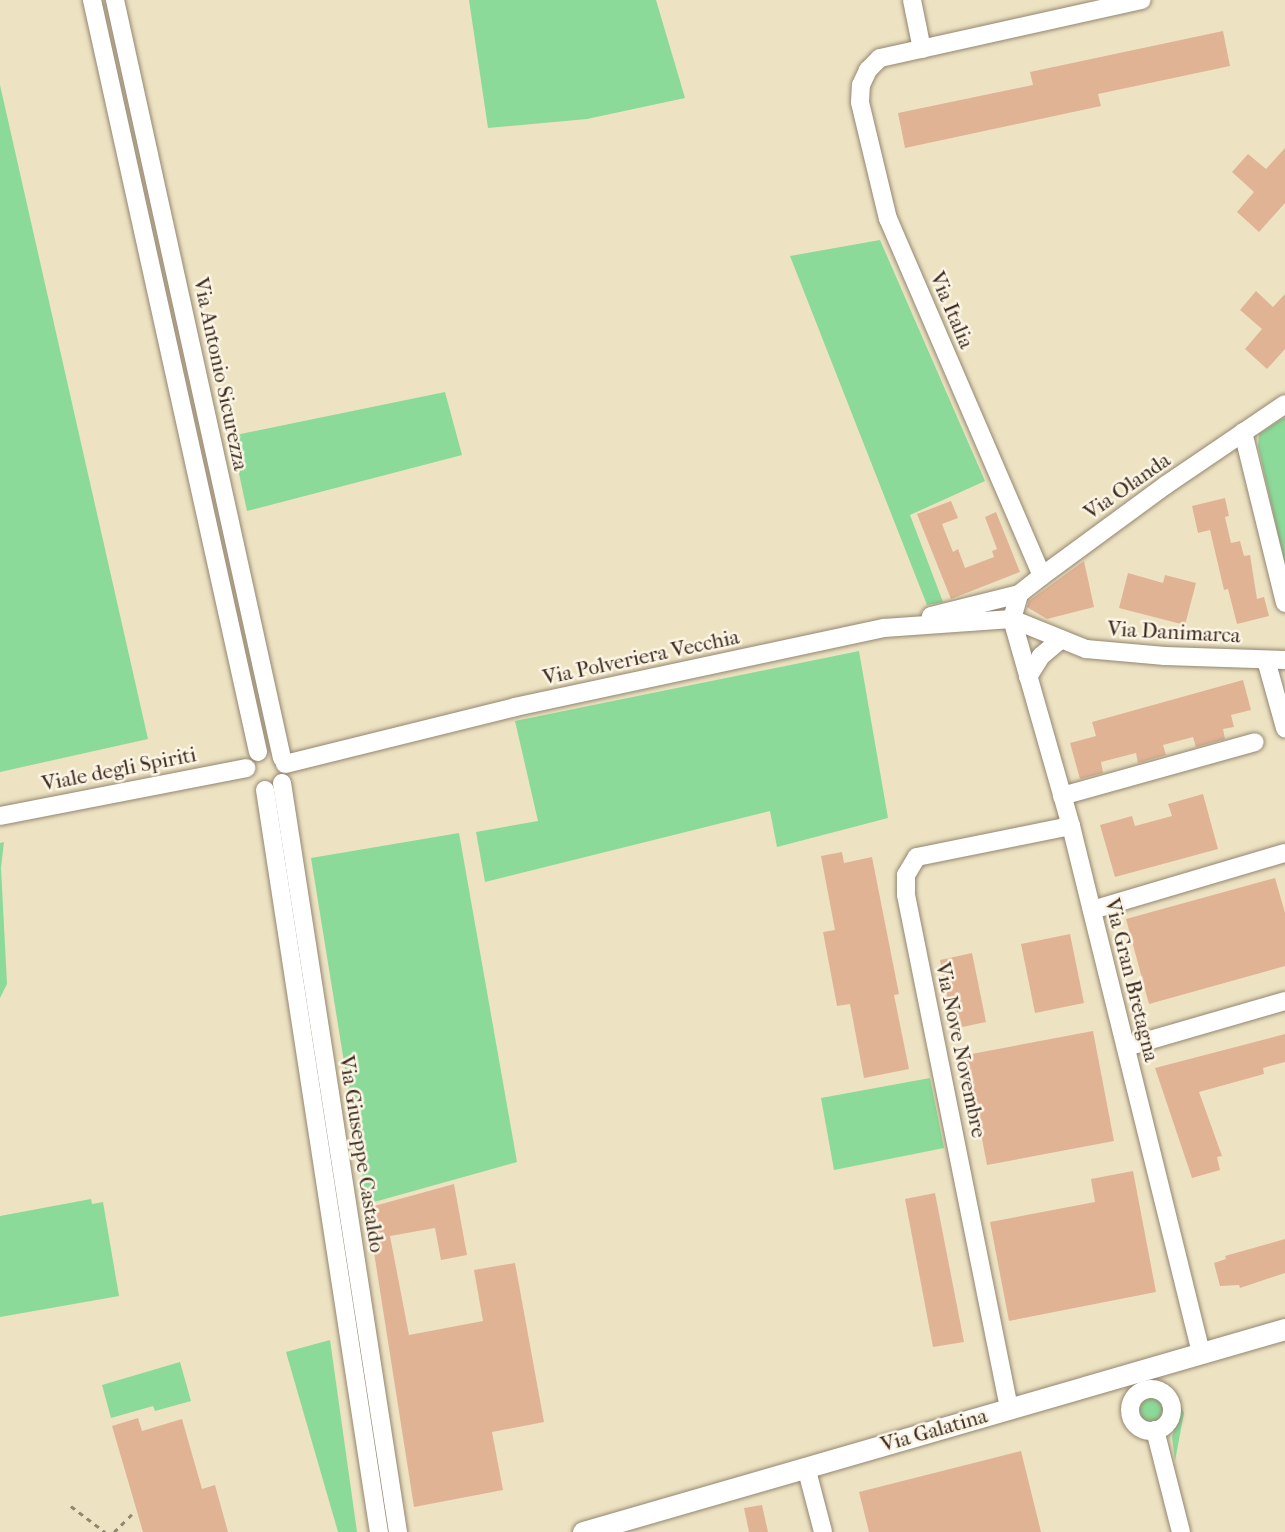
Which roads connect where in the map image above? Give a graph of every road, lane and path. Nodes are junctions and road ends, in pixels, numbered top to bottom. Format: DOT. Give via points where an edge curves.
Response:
graph roads {
  1 [pos="92,0"];
  2 [pos="115,0"];
  3 [pos="912,0"];
  4 [pos="1133,1"];
  5 [pos="922,49"];
  6 [pos="1285,404"];
  7 [pos="1243,432"];
  8 [pos="1042,576"];
  9 [pos="1019,594"];
  10 [pos="1285,603"];
  11 [pos="1012,619"];
  12 [pos="884,628"];
  13 [pos="1061,639"];
  14 [pos="1266,660"];
  15 [pos="1285,660"];
  16 [pos="1028,677"];
  17 [pos="1285,728"];
  18 [pos="1255,742"];
  19 [pos="258,752"];
  20 [pos="284,761"];
  21 [pos="246,768"];
  22 [pos="282,783"];
  23 [pos="265,790"];
  24 [pos="1062,796"];
  25 [pos="0,816"];
  26 [pos="1071,826"];
  27 [pos="1285,853"];
  28 [pos="1091,910"];
  29 [pos="1285,1000"];
  30 [pos="1126,1047"];
  31 [pos="1285,1329"];
  32 [pos="1201,1353"];
  33 [pos="1171,1361"];
  34 [pos="1109,1378"];
  35 [pos="1166,1396"];
  36 [pos="1131,1403"];
  37 [pos="1009,1408"];
  38 [pos="1155,1430"];
  39 [pos="806,1467"];
  40 [pos="71,1506"];
  41 [pos="132,1514"];
  42 [pos="105,1532"];
  43 [pos="114,1532"];
  44 [pos="379,1532"];
  45 [pos="398,1532"];
  46 [pos="583,1532"];
  47 [pos="823,1532"];
  48 [pos="1181,1532"];
  1 -- 19 [label="street"];
  2 -- 20 [label="street, Via Antonio Sicurezza"];
  3 -- 5 [label="street"];
  4 -- 5 [label="street"];
  5 -- 8 [label="street, Via Italia" via="880,58 861,85 860,102 888,219"];
  6 -- 7 [label="street, Via Olanda"];
  7 -- 8 [label="street, Via Olanda"];
  7 -- 10 [label="street"];
  8 -- 9 [label="street, Via Olanda"];
  9 -- 11 [label="street"];
  9 -- 12 [label="street"];
  11 -- 12 [label="street, Via Polveriera Vecchia"];
  11 -- 13 [label="street, Via Danimarca"];
  11 -- 16 [label="street, Via Gran Bretagna"];
  12 -- 20 [label="street, Via Polveriera Vecchia"];
  13 -- 14 [label="street, Via Danimarca" via="1086,649"];
  13 -- 16 [label="street" via="1041,656"];
  14 -- 15 [label="street, Via Danimarca"];
  14 -- 17 [label="street"];
  16 -- 24 [label="street, Via Gran Bretagna"];
  18 -- 24 [label="street"];
  19 -- 20 [label="street" via="271,751"];
  19 -- 21 [label="street"];
  20 -- 22 [label="street"];
  21 -- 23 [label="street" via="253,785"];
  21 -- 25 [label="street, Viale degli Spiriti"];
  22 -- 23 [label="street"];
  22 -- 45 [label="street, Via Giuseppe Castaldo"];
  23 -- 44 [label="street, Via Giuseppe Castaldo"];
  24 -- 26 [label="street, Via Gran Bretagna"];
  26 -- 28 [label="street, Via Gran Bretagna"];
  26 -- 37 [label="street, Via Nove Novembre" via="917,857 906,875 906,895"];
  27 -- 28 [label="street"];
  28 -- 30 [label="street, Via Gran Bretagna"];
  29 -- 30 [label="street"];
  30 -- 32 [label="street, Via Gran Bretagna"];
  31 -- 32 [label="main road, Via Galatina"];
  32 -- 33 [label="main road, Via Galatina"];
  33 -- 34 [label="main road, Via Galatina"];
  33 -- 35 [label="street"];
  34 -- 36 [label="street"];
  34 -- 37 [label="main road, Via Galatina"];
  35 -- 36 [label="street" via="1155,1389 1143,1390"];
  35 -- 38 [label="street" via="1170,1416"];
  36 -- 38 [label="street" via="1135,1424"];
  37 -- 39 [label="main road, Via Galatina"];
  38 -- 48 [label="street"];
  39 -- 46 [label="main road, Via Galatina"];
  39 -- 47 [label="street"];
  40 -- 42 [label="path"];
  41 -- 43 [label="path"];
}
